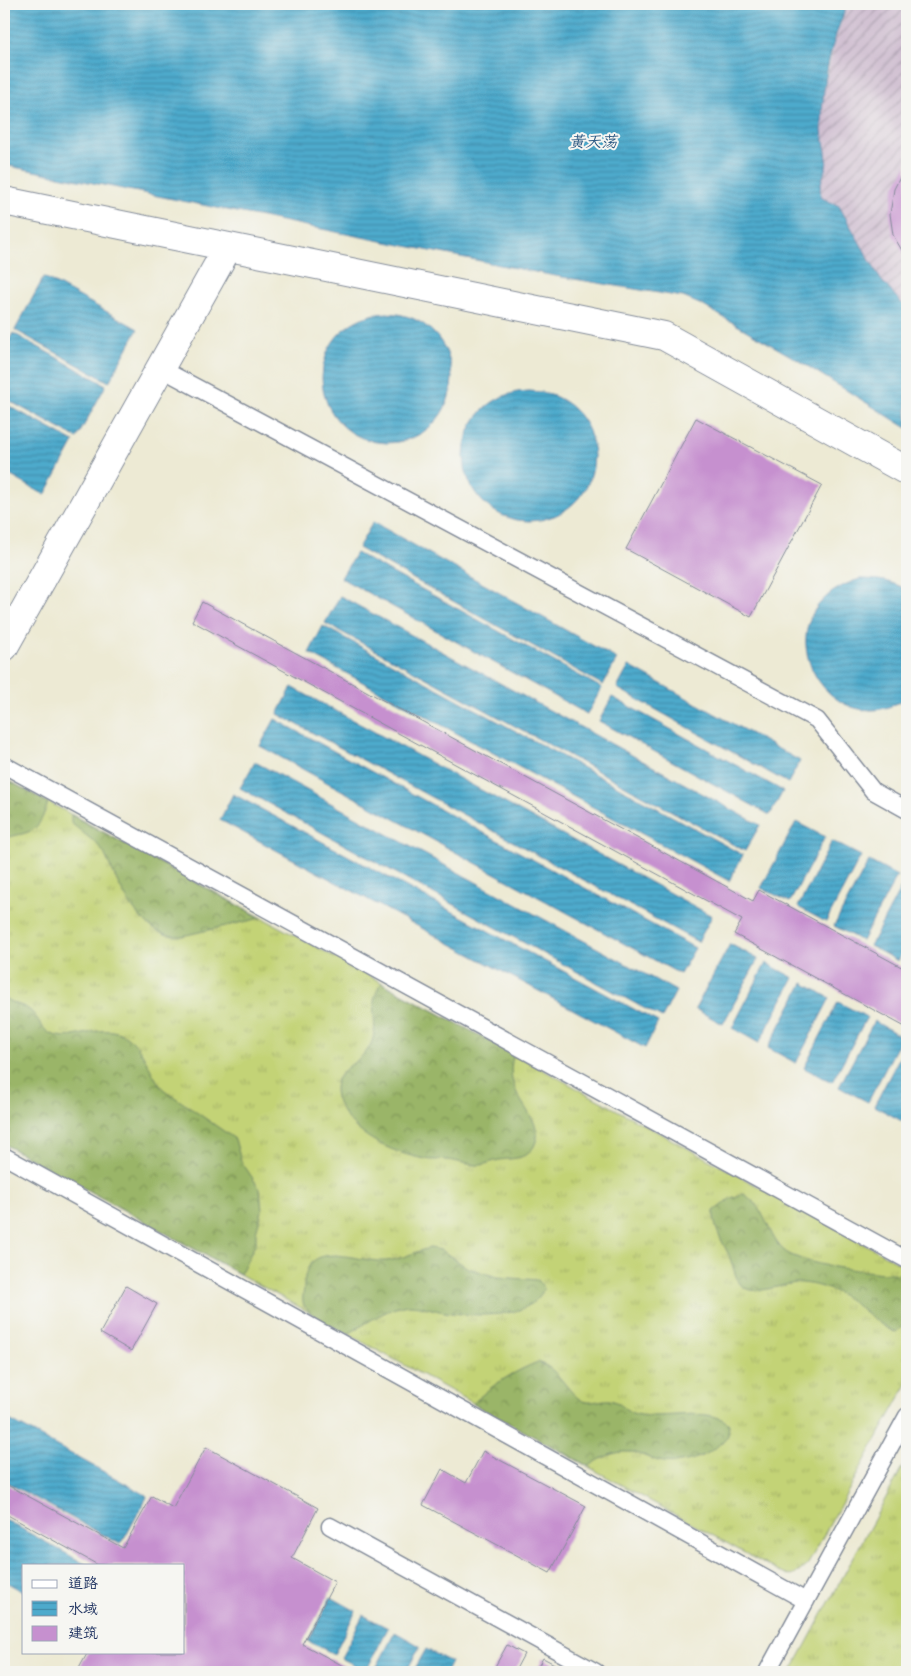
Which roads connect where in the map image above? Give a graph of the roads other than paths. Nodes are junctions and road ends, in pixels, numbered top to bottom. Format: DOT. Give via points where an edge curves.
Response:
graph roads {
  1 [pos="4,201"];
  2 [pos="228,247"];
  3 [pos="160,368"];
  4 [pos="907,471"];
  5 [pos="4,647"];
  6 [pos="4,765"];
  7 [pos="907,810"];
  8 [pos="4,1156"];
  9 [pos="907,1260"];
  10 [pos="907,1416"];
  11 [pos="330,1526"];
  12 [pos="806,1601"];
  13 [pos="585,1670"];
  14 [pos="768,1672"];
  1 -- 2 [label="street"];
  2 -- 3 [label="street"];
  2 -- 4 [label="street" via="664,336"];
  3 -- 5 [label="street"];
  3 -- 7 [label="lane" via="817,720 873,791"];
  6 -- 9 [label="lane"];
  8 -- 12 [label="lane"];
  10 -- 12 [label="lane"];
  11 -- 13 [label="lane"];
  12 -- 14 [label="lane"];
}
